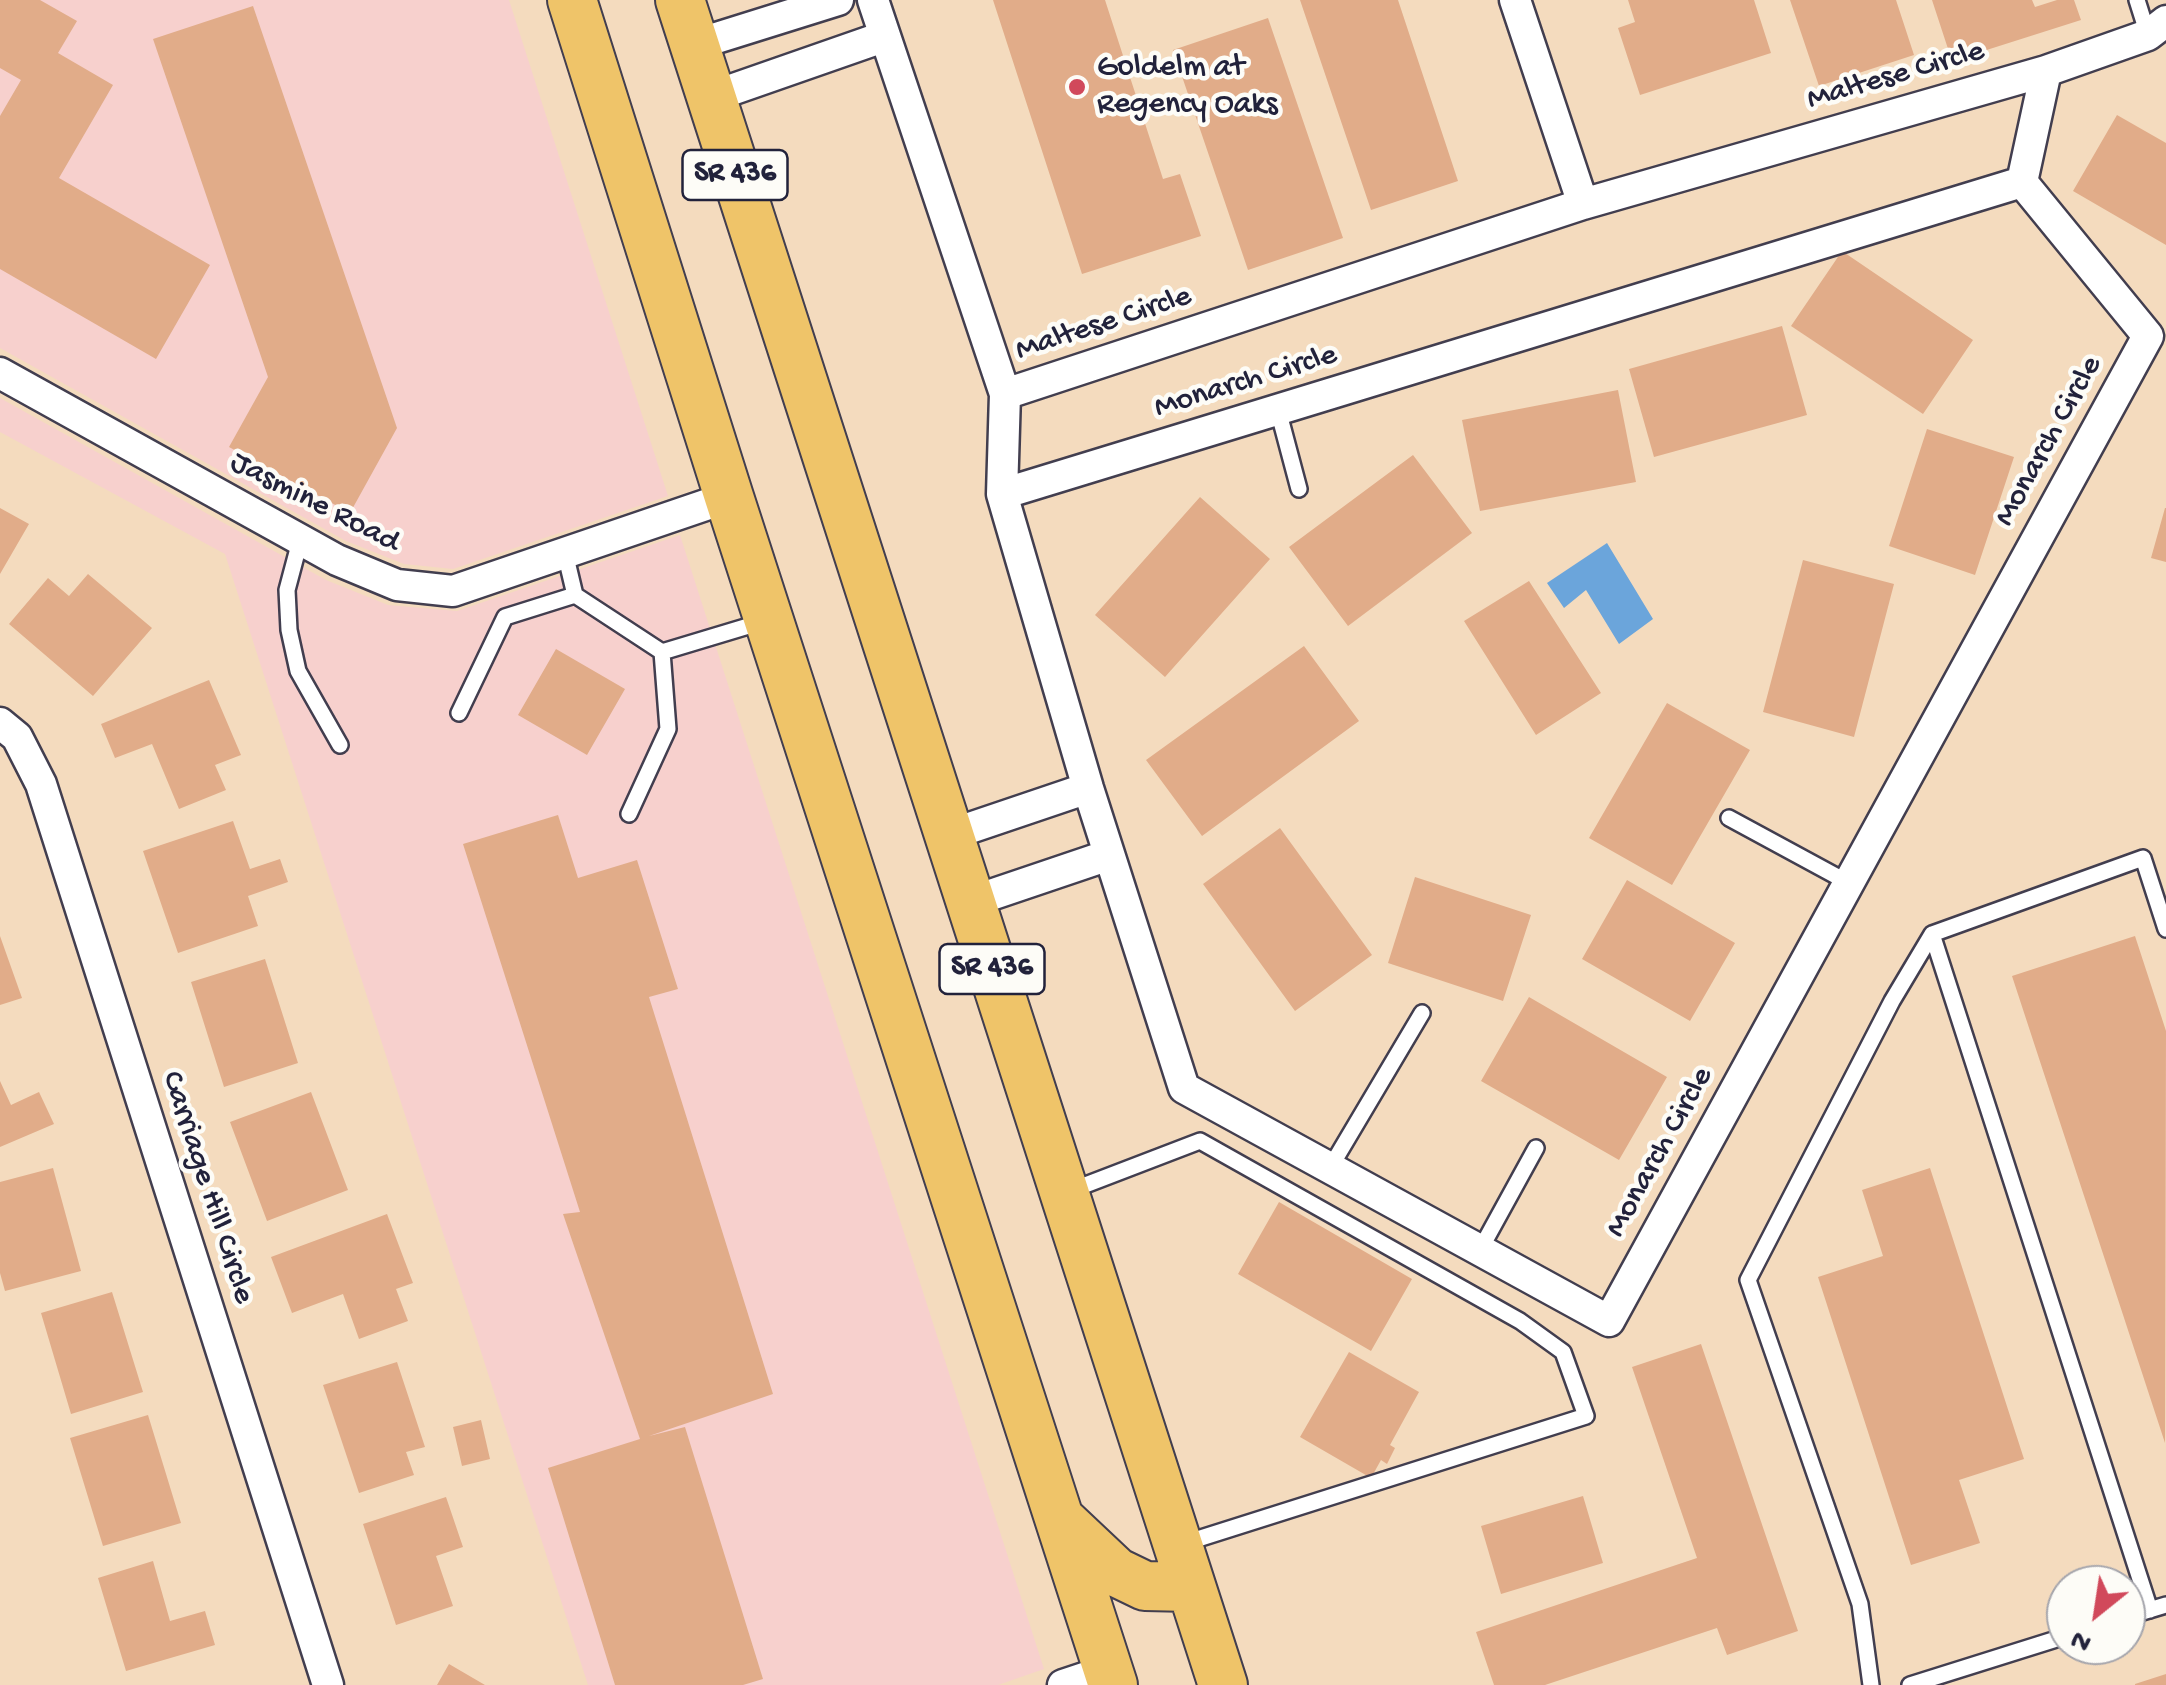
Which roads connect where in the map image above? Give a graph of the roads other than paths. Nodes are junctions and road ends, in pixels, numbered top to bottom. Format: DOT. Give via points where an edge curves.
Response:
graph roads {
  1 [pos="572,0"];
  2 [pos="654,0"];
  3 [pos="680,0"];
  4 [pos="838,0"];
  5 [pos="873,0"];
  6 [pos="1515,0"];
  7 [pos="2137,0"];
  8 [pos="2157,28"];
  9 [pos="883,37"];
  10 [pos="694,45"];
  11 [pos="2046,71"];
  12 [pos="710,97"];
  13 [pos="2022,182"];
  14 [pos="1582,204"];
  15 [pos="0,373"];
  16 [pos="1004,394"];
  17 [pos="1278,410"];
  18 [pos="1299,490"];
  19 [pos="1002,494"];
  20 [pos="729,497"];
  21 [pos="300,541"];
  22 [pos="565,553"];
  23 [pos="575,595"];
  24 [pos="768,620"];
  25 [pos="662,652"];
  26 [pos="459,712"];
  27 [pos="0,723"];
  28 [pos="340,745"];
  29 [pos="1088,788"];
  30 [pos="630,814"];
  31 [pos="1730,818"];
  32 [pos="949,835"];
  33 [pos="1110,855"];
  34 [pos="1849,884"];
  35 [pos="970,902"];
  36 [pos="2166,929"];
  37 [pos="1932,934"];
  38 [pos="1422,1013"];
  39 [pos="1536,1148"];
  40 [pos="1330,1168"];
  41 [pos="1064,1193"];
  42 [pos="1480,1250"];
  43 [pos="1058,1517"];
  44 [pos="1183,1566"];
  45 [pos="2158,1608"];
  46 [pos="2046,1642"];
  47 [pos="1120,1680"];
  48 [pos="328,1685"];
  49 [pos="1062,1685"];
  50 [pos="1224,1685"];
  51 [pos="1871,1685"];
  52 [pos="1910,1685"];
  1 -- 20 [label="main road, SR 436"];
  2 -- 12 [label="main road"];
  3 -- 10 [label="main road, SR 436"];
  4 -- 10 [label="street"];
  5 -- 9 [label="street, Maltese Circle"];
  6 -- 14 [label="street"];
  7 -- 8 [label="lane"];
  8 -- 11 [label="street, Maltese Circle"];
  9 -- 12 [label="street"];
  9 -- 16 [label="street, Maltese Circle"];
  10 -- 12 [label="main road, SR 436"];
  11 -- 13 [label="street"];
  11 -- 14 [label="street, Maltese Circle"];
  12 -- 32 [label="main road, SR 436"];
  13 -- 17 [label="street, Monarch Circle"];
  13 -- 34 [label="street, Monarch Circle" via="2148,336"];
  14 -- 16 [label="street, Maltese Circle"];
  15 -- 21 [label="street, Jasmine Road"];
  16 -- 19 [label="street"];
  17 -- 18 [label="lane"];
  17 -- 19 [label="street, Monarch Circle"];
  19 -- 29 [label="street, Monarch Circle"];
  20 -- 22 [label="street, Jasmine Road"];
  20 -- 24 [label="main road, SR 436"];
  21 -- 22 [label="street, Jasmine Road" via="396,586 453,591"];
  21 -- 28 [label="lane" via="287,590 289,630 298,671"];
  22 -- 23 [label="lane"];
  23 -- 25 [label="lane"];
  23 -- 26 [label="lane" via="505,617"];
  24 -- 25 [label="lane"];
  24 -- 43 [label="main road, SR 436"];
  25 -- 30 [label="lane" via="668,728"];
  27 -- 48 [label="street, Carriage Hill Circle" via="17,737 41,784"];
  29 -- 32 [label="street"];
  29 -- 33 [label="street, Monarch Circle"];
  31 -- 34 [label="lane"];
  32 -- 35 [label="main road, SR 436"];
  33 -- 35 [label="street"];
  33 -- 40 [label="street, Monarch Circle" via="1184,1088"];
  34 -- 42 [label="street, Monarch Circle" via="1610,1321"];
  35 -- 41 [label="main road, SR 436"];
  36 -- 37 [label="lane" via="2143,858"];
  37 -- 45 [label="lane"];
  37 -- 51 [label="lane" via="1748,1280 1860,1604"];
  38 -- 40 [label="lane"];
  39 -- 42 [label="lane"];
  40 -- 42 [label="street, Monarch Circle"];
  41 -- 44 [label="main road, SR 436"];
  41 -- 44 [label="lane" via="1200,1141 1520,1320 1564,1352 1586,1416"];
  43 -- 44 [label="main road" via="1116,1572 1145,1586"];
  43 -- 47 [label="main road, SR 436"];
  44 -- 50 [label="main road, SR 436"];
  46 -- 52 [label="lane"];
  47 -- 49 [label="street"];
}
